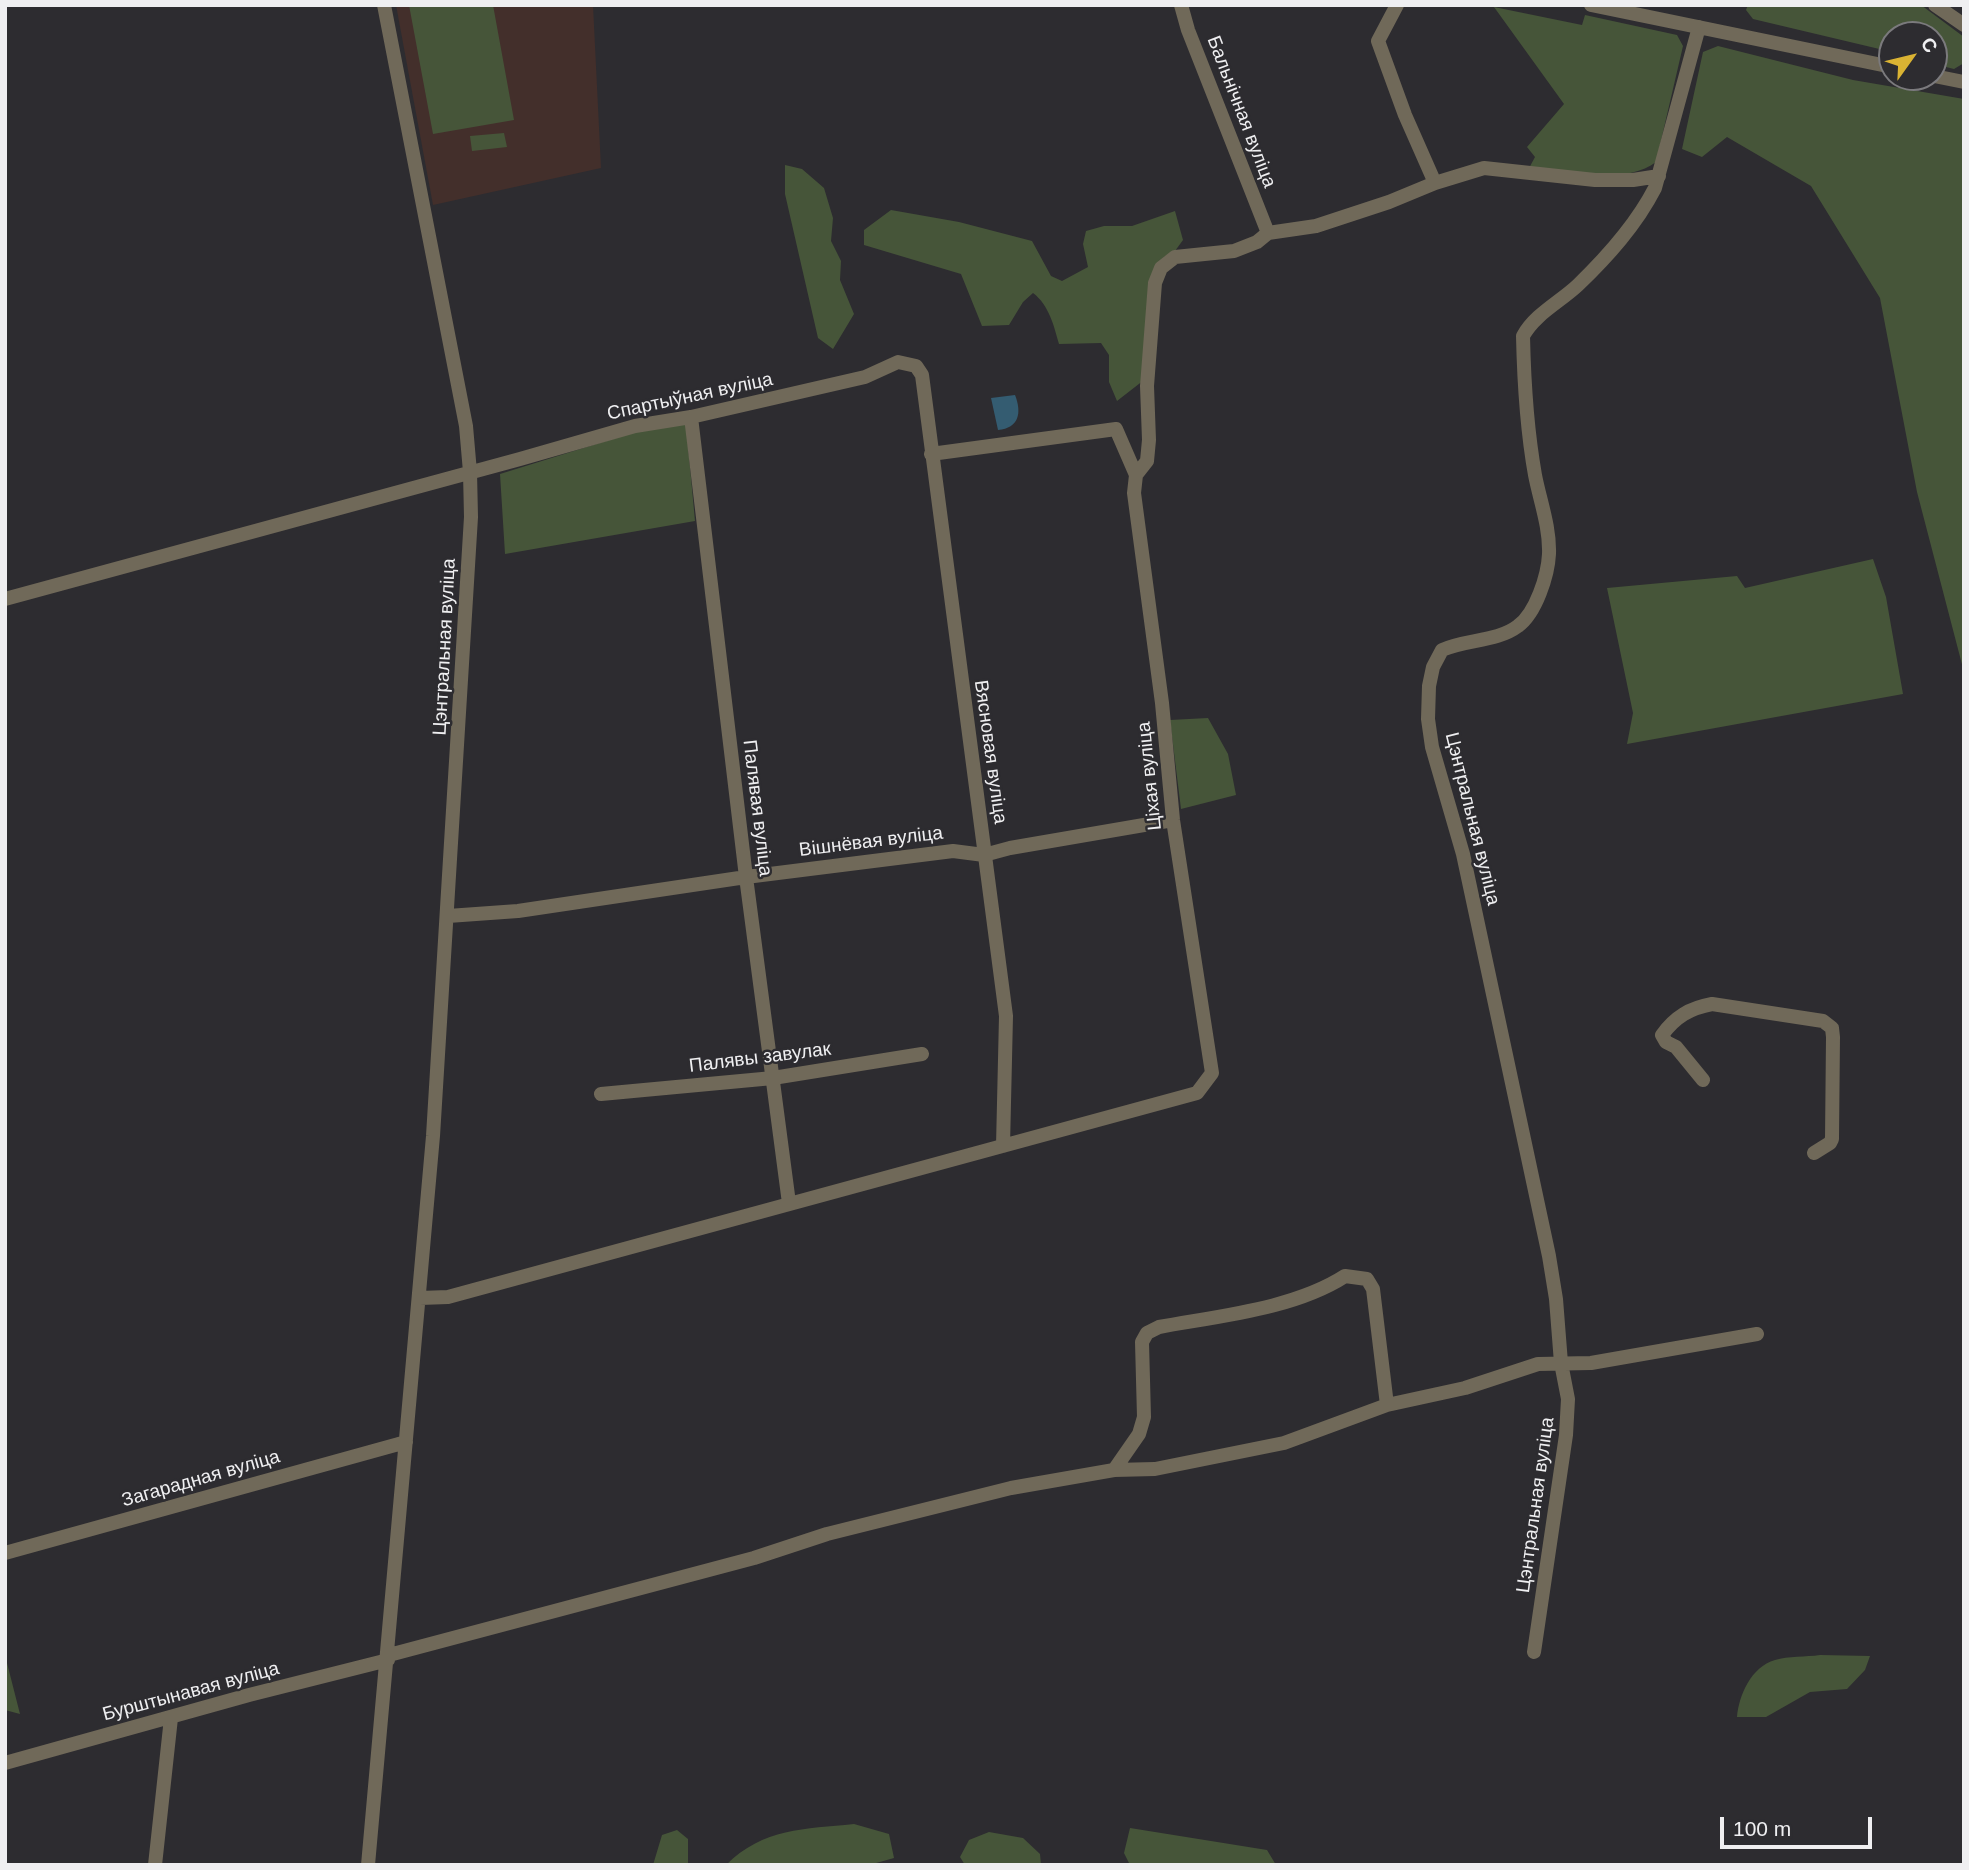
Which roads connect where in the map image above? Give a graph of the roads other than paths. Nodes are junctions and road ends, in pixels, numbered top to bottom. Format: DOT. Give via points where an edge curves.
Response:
graph roads {
  1 [pos="384,5"];
  2 [pos="1181,5"];
  3 [pos="1397,5"];
  4 [pos="1591,5"];
  5 [pos="1935,5"];
  6 [pos="1964,25"];
  7 [pos="1699,27"];
  8 [pos="1878,64"];
  9 [pos="1657,182"];
  10 [pos="1435,183"];
  11 [pos="1268,233"];
  12 [pos="916,366"];
  13 [pos="691,417"];
  14 [pos="931,454"];
  15 [pos="470,472"];
  16 [pos="1136,475"];
  17 [pos="5,599"];
  18 [pos="1173,820"];
  19 [pos="984,855"];
  20 [pos="746,877"];
  21 [pos="448,916"];
  22 [pos="922,1054"];
  23 [pos="773,1078"];
  24 [pos="1703,1080"];
  25 [pos="601,1094"];
  26 [pos="1003,1146"];
  27 [pos="1814,1153"];
  28 [pos="789,1203"];
  29 [pos="420,1298"];
  30 [pos="1757,1334"];
  31 [pos="1561,1363"];
  32 [pos="1387,1405"];
  33 [pos="406,1442"];
  34 [pos="1114,1470"];
  35 [pos="5,1553"];
  36 [pos="1534,1652"];
  37 [pos="388,1657"];
  38 [pos="171,1718"];
  39 [pos="5,1763"];
  40 [pos="155,1865"];
  41 [pos="369,1865"];
  1 -- 15 [label="street, Цэнтральная вуліца" via="463,412"];
  2 -- 11 [label="street, Бальнічная вуліца"];
  3 -- 10 [label="street" via="1378,41"];
  4 -- 7 [label="street"];
  5 -- 6 [label="street"];
  7 -- 8 [label="street"];
  7 -- 9 [label="street"];
  9 -- 10 [label="street" via="1484,168"];
  9 -- 31 [label="street, Цэнтральная вуліца" via="1618,243 1522,336 1533,458 1549,555 1543,584 1531,613 1520,625 1507,633 1442,650 1433,667 1428,697 1432,747 1463,855 1542,1223 1556,1299"];
  10 -- 11 [label="street" via="1316,226"];
  11 -- 16 [label="street" via="1234,251 1175,257 1161,268 1155,283 1147,386 1147,461"];
  12 -- 13 [label="street, Спартыўная вуліца" via="898,362 865,377"];
  12 -- 14 [label="street, Вясновая вуліца" via="922,375"];
  13 -- 15 [label="street, Спартыўная вуліца" via="635,426"];
  13 -- 20 [label="street, Палявая вуліца"];
  14 -- 16 [label="street" via="1116,429"];
  14 -- 19 [label="street, Вясновая вуліца"];
  15 -- 17 [label="street, Спартыўная вуліца"];
  15 -- 21 [label="street, Цэнтральная вуліца" via="469,573"];
  16 -- 18 [label="street, Ціхая вуліца" via="1134,493"];
  18 -- 19 [label="street, Вішнёвая вуліца"];
  18 -- 26 [label="street, Ціхая вуліца" via="1212,1073 1197,1093"];
  19 -- 20 [label="street, Вішнёвая вуліца" via="953,851"];
  19 -- 26 [label="street, Вясновая вуліца" via="1006,1016"];
  20 -- 21 [label="street, Вішнёвая вуліца" via="518,911"];
  20 -- 23 [label="street, Палявая вуліца"];
  21 -- 29 [label="street, Цэнтральная вуліца"];
  22 -- 23 [label="street, Палявы завулак"];
  23 -- 25 [label="street, Палявы завулак"];
  23 -- 28 [label="street, Палявая вуліца"];
  24 -- 27 [label="street" via="1662,1035 1671,1022 1695,1007 1712,1004 1823,1021 1832,1028 1833,1037 1832,1139"];
  26 -- 28 [label="street"];
  28 -- 29 [label="street" via="448,1297"];
  29 -- 33 [label="street, Цэнтральная вуліца"];
  30 -- 31 [label="street" via="1591,1363"];
  31 -- 32 [label="street" via="1538,1364 1465,1388"];
  31 -- 36 [label="street, Цэнтральная вуліца" via="1568,1416"];
  32 -- 34 [label="street, Бурштынавая вуліца" via="1284,1443 1155,1469"];
  32 -- 34 [label="street" via="1373,1289 1367,1279 1345,1276 1325,1289 1147,1333 1142,1342 1144,1417 1139,1434"];
  33 -- 35 [label="street, Загарадная вуліца"];
  33 -- 37 [label="street, Цэнтральная вуліца"];
  34 -- 37 [label="street, Бурштынавая вуліца" via="1012,1488 827,1534"];
  37 -- 38 [label="street, Бурштынавая вуліца"];
  37 -- 41 [label="street, Цэнтральная вуліца"];
  38 -- 39 [label="street, Бурштынавая вуліца"];
  38 -- 40 [label="street"];
}
